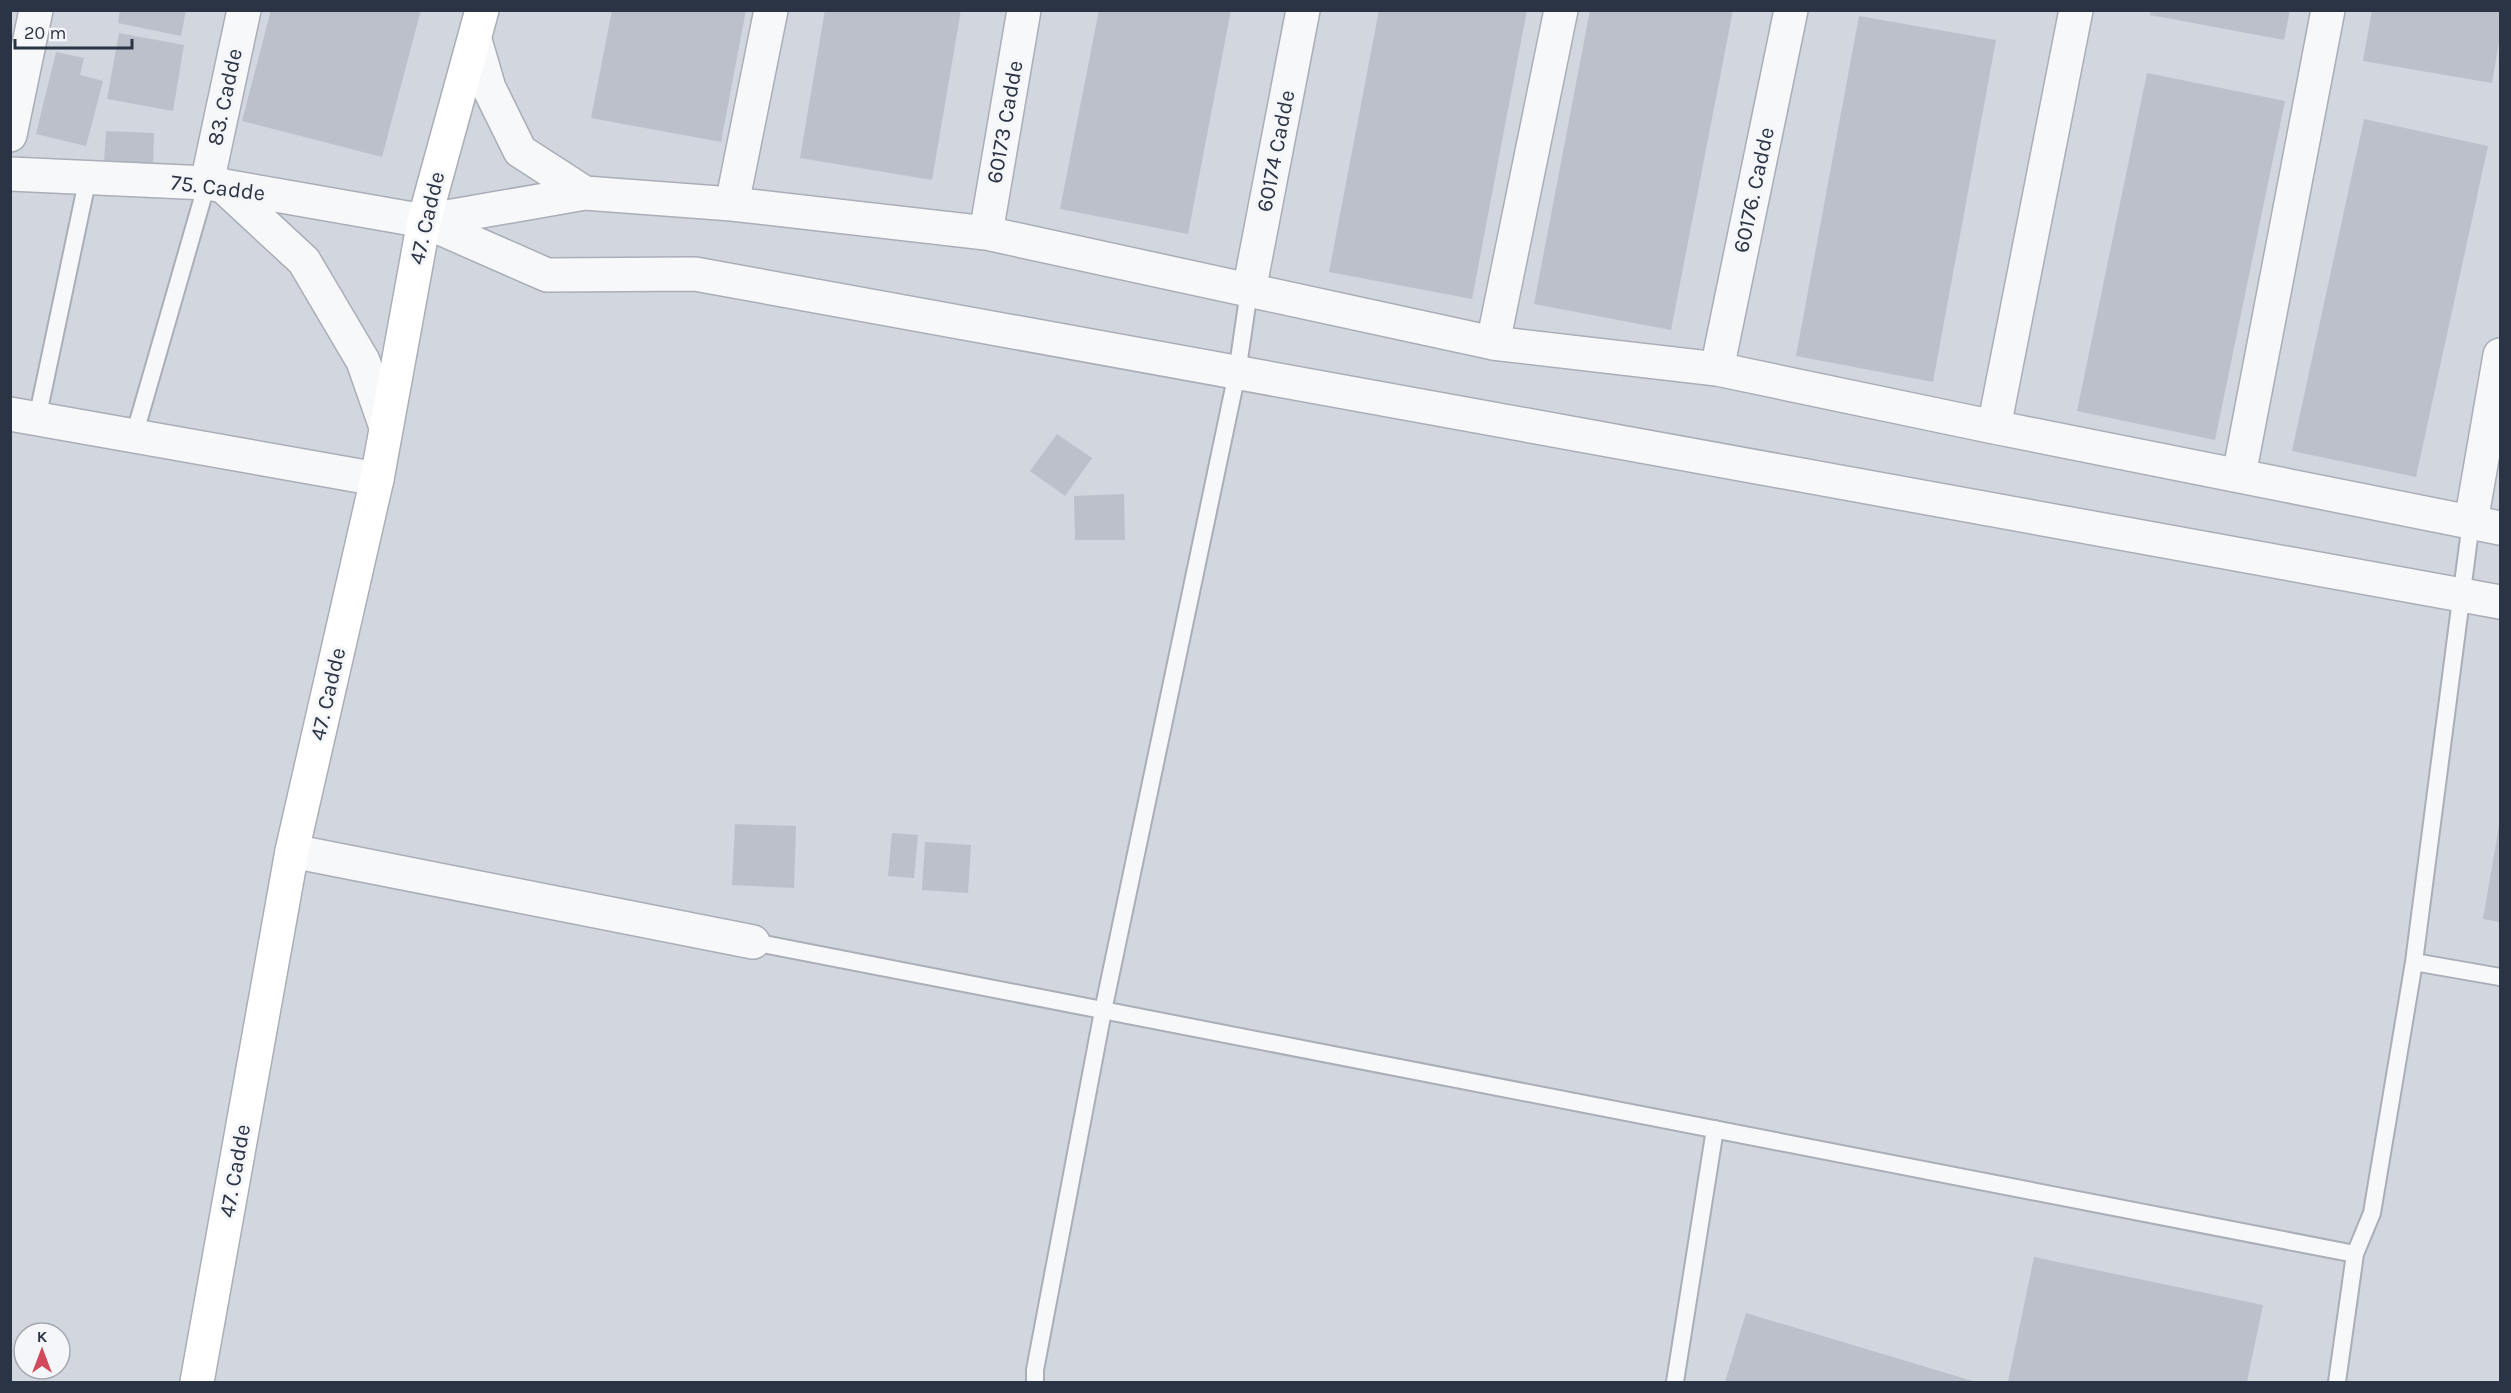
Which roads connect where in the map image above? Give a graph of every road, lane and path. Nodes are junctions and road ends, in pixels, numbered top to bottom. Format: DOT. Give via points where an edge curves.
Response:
graph roads {
  1 [pos="36,10"];
  2 [pos="244,10"];
  3 [pos="771,10"];
  4 [pos="1024,10"];
  5 [pos="1303,10"];
  6 [pos="1561,10"];
  7 [pos="1791,10"];
  8 [pos="2076,10"];
  9 [pos="2328,10"];
  10 [pos="478,25"];
  11 [pos="10,135"];
  12 [pos="10,174"];
  13 [pos="88,177"];
  14 [pos="214,184"];
  15 [pos="585,193"];
  16 [pos="732,204"];
  17 [pos="424,221"];
  18 [pos="986,233"];
  19 [pos="1249,291"];
  20 [pos="1494,343"];
  21 [pos="2500,355"];
  22 [pos="1717,369"];
  23 [pos="1237,373"];
  24 [pos="24,416"];
  25 [pos="386,427"];
  26 [pos="1994,427"];
  27 [pos="134,436"];
  28 [pos="2239,475"];
  29 [pos="377,479"];
  30 [pos="2486,525"];
  31 [pos="2461,595"];
  32 [pos="2500,602"];
  33 [pos="292,851"];
  34 [pos="753,942"];
  35 [pos="2414,962"];
  36 [pos="2500,977"];
  37 [pos="1103,1011"];
  38 [pos="1715,1129"];
  39 [pos="2355,1254"];
  40 [pos="197,1383"];
  41 [pos="1035,1383"];
  42 [pos="1675,1383"];
  43 [pos="2337,1383"];
  1 -- 11 [label="street"];
  2 -- 14 [label="street, 83. Cadde"];
  3 -- 16 [label="street"];
  4 -- 18 [label="street, 60173 Cadde"];
  5 -- 19 [label="street, 60174 Cadde"];
  6 -- 20 [label="street"];
  7 -- 22 [label="street, 60176. Cadde"];
  8 -- 26 [label="street"];
  9 -- 28 [label="street"];
  10 -- 15 [label="street" via="489,88 520,151"];
  10 -- 17 [label="street, 47. Cadde"];
  12 -- 13 [label="street, 75. Cadde"];
  13 -- 14 [label="street, 75. Cadde"];
  13 -- 24 [label="lane"];
  14 -- 17 [label="street, 75. Cadde"];
  14 -- 25 [label="street" via="304,261 363,361"];
  14 -- 27 [label="lane"];
  15 -- 16 [label="street"];
  15 -- 17 [label="street"];
  16 -- 18 [label="street"];
  17 -- 23 [label="street" via="547,275 695,274"];
  17 -- 25 [label="street, 47. Cadde"];
  18 -- 19 [label="street"];
  19 -- 20 [label="street"];
  19 -- 23 [label="lane"];
  20 -- 22 [label="street"];
  21 -- 30 [label="street"];
  22 -- 26 [label="street"];
  23 -- 31 [label="street"];
  23 -- 37 [label="lane"];
  24 -- 27 [label="street"];
  25 -- 29 [label="street, 47. Cadde"];
  26 -- 28 [label="street"];
  27 -- 29 [label="street"];
  28 -- 30 [label="street"];
  29 -- 33 [label="street, 47. Cadde"];
  30 -- 31 [label="lane"];
  31 -- 32 [label="street"];
  31 -- 35 [label="lane"];
  33 -- 34 [label="street"];
  33 -- 40 [label="street, 47. Cadde"];
  34 -- 37 [label="lane"];
  35 -- 36 [label="lane"];
  35 -- 39 [label="lane" via="2372,1213"];
  37 -- 38 [label="lane"];
  37 -- 41 [label="lane"];
  38 -- 39 [label="lane"];
  38 -- 42 [label="lane"];
  39 -- 43 [label="lane"];
}
